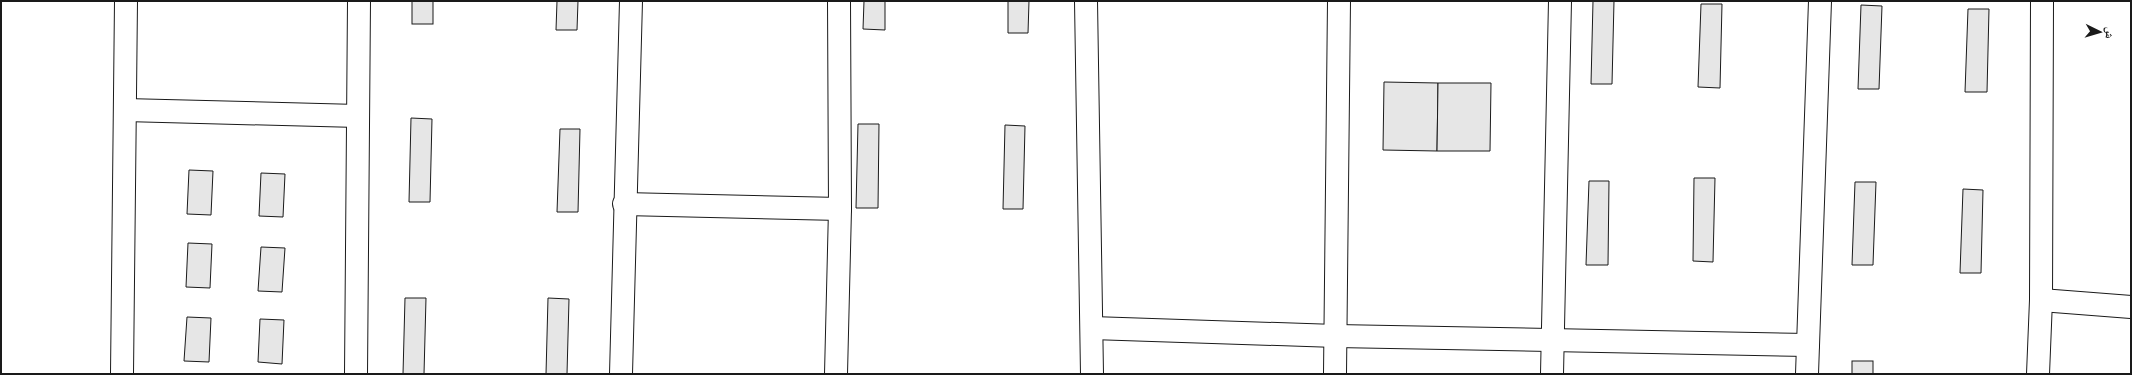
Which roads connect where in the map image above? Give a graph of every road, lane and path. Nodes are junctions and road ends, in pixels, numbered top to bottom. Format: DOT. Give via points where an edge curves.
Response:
graph roads {
  1 [pos="126,1"];
  2 [pos="359,1"];
  3 [pos="631,1"];
  4 [pos="839,1"];
  5 [pos="1086,1"];
  6 [pos="1340,1"];
  7 [pos="1560,1"];
  8 [pos="1820,1"];
  9 [pos="2042,1"];
  10 [pos="125,110"];
  11 [pos="358,116"];
  12 [pos="624,204"];
  13 [pos="840,209"];
  14 [pos="2041,300"];
  15 [pos="2131,307"];
  16 [pos="1092,328"];
  17 [pos="1336,336"];
  18 [pos="1553,341"];
  19 [pos="1808,345"];
  20 [pos="122,374"];
  21 [pos="356,374"];
  22 [pos="621,374"];
  23 [pos="836,374"];
  24 [pos="1092,374"];
  25 [pos="1335,374"];
  26 [pos="1552,374"];
  27 [pos="1807,374"];
  28 [pos="2038,374"];
  1 -- 10 [label="street"];
  2 -- 11 [label="street"];
  3 -- 12 [label="street"];
  4 -- 13 [label="street"];
  5 -- 16 [label="street"];
  6 -- 17 [label="street"];
  7 -- 18 [label="street"];
  8 -- 19 [label="street"];
  9 -- 14 [label="street"];
  10 -- 11 [label="street"];
  10 -- 20 [label="street"];
  11 -- 21 [label="street"];
  12 -- 13 [label="street"];
  12 -- 22 [label="street"];
  13 -- 23 [label="street"];
  14 -- 15 [label="street"];
  14 -- 28 [label="street"];
  16 -- 17 [label="street"];
  16 -- 24 [label="street"];
  17 -- 18 [label="street"];
  17 -- 25 [label="street"];
  18 -- 19 [label="street"];
  18 -- 26 [label="street"];
  19 -- 27 [label="street"];
}
